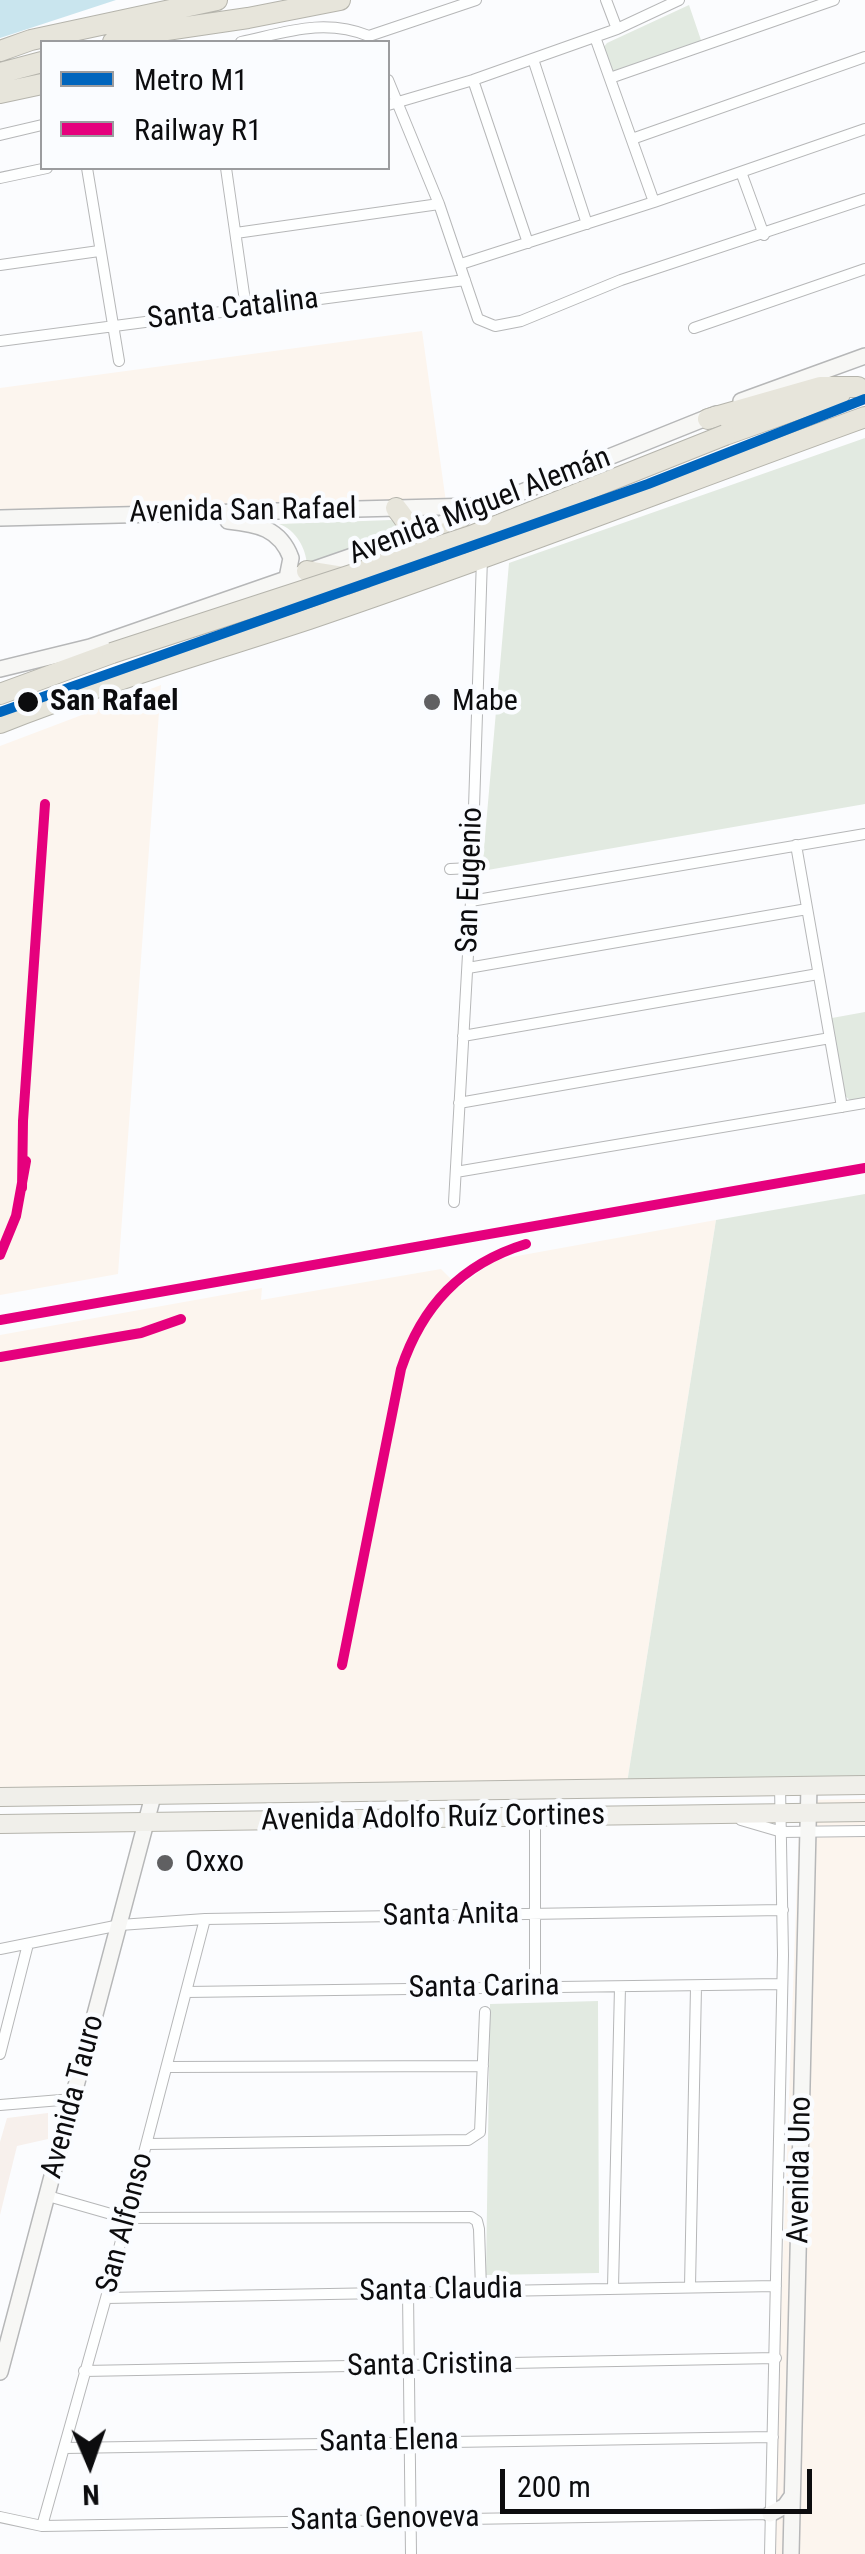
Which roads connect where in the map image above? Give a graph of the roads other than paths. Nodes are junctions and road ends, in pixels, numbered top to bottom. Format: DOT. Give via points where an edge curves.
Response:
graph roads {
  1 [pos="217,0"];
  2 [pos="340,0"];
  3 [pos="476,0"];
  4 [pos="606,0"];
  5 [pos="679,0"];
  6 [pos="834,0"];
  7 [pos="248,18"];
  8 [pos="617,29"];
  9 [pos="595,37"];
  10 [pos="370,39"];
  11 [pos="120,40"];
  12 [pos="203,40"];
  13 [pos="252,40"];
  14 [pos="0,50"];
  15 [pos="865,57"];
  16 [pos="533,59"];
  17 [pos="40,63"];
  18 [pos="0,74"];
  19 [pos="610,78"];
  20 [pos="473,80"];
  21 [pos="40,84"];
  22 [pos="0,93"];
  23 [pos="393,105"];
  24 [pos="40,125"];
  25 [pos="865,128"];
  26 [pos="0,135"];
  27 [pos="632,139"];
  28 [pos="40,169"];
  29 [pos="87,170"];
  30 [pos="226,170"];
  31 [pos="741,172"];
  32 [pos="0,178"];
  33 [pos="865,199"];
  34 [pos="654,202"];
  35 [pos="439,204"];
  36 [pos="587,224"];
  37 [pos="236,233"];
  38 [pos="764,234"];
  39 [pos="528,244"];
  40 [pos="99,251"];
  41 [pos="460,264"];
  42 [pos="0,265"];
  43 [pos="865,269"];
  44 [pos="466,280"];
  45 [pos="246,308"];
  46 [pos="113,325"];
  47 [pos="694,328"];
  48 [pos="0,341"];
  49 [pos="865,356"];
  50 [pos="118,362"];
  51 [pos="862,386"];
  52 [pos="708,418"];
  53 [pos="862,418"];
  54 [pos="486,506"];
  55 [pos="396,508"];
  56 [pos="462,516"];
  57 [pos="0,518"];
  58 [pos="0,527"];
  59 [pos="412,534"];
  60 [pos="482,558"];
  61 [pos="297,574"];
  62 [pos="335,598"];
  63 [pos="90,647"];
  64 [pos="171,662"];
  65 [pos="0,669"];
  66 [pos="29,682"];
  67 [pos="0,694"];
  68 [pos="0,723"];
  69 [pos="865,834"];
  70 [pos="796,845"];
  71 [pos="472,868"];
  72 [pos="450,869"];
  73 [pos="471,902"];
  74 [pos="807,909"];
  75 [pos="468,968"];
  76 [pos="818,974"];
  77 [pos="463,1036"];
  78 [pos="830,1038"];
  79 [pos="460,1103"];
  80 [pos="865,1103"];
  81 [pos="842,1107"];
  82 [pos="456,1172"];
  83 [pos="454,1202"];
  84 [pos="865,1785"];
  85 [pos="780,1786"];
  86 [pos="809,1786"];
  87 [pos="153,1796"];
  88 [pos="0,1798"];
  89 [pos="865,1812"];
  90 [pos="535,1819"];
  91 [pos="146,1822"];
  92 [pos="782,1823"];
  93 [pos="0,1824"];
  94 [pos="810,1826"];
  95 [pos="865,1831"];
  96 [pos="782,1910"];
  97 [pos="534,1915"];
  98 [pos="204,1918"];
  99 [pos="120,1924"];
  100 [pos="28,1944"];
  101 [pos="0,1949"];
  102 [pos="805,1954"];
  103 [pos="783,1955"];
  104 [pos="782,1984"];
  105 [pos="534,1987"];
  106 [pos="620,1987"];
  107 [pos="696,1987"];
  108 [pos="186,1992"];
  109 [pos="484,2012"];
  110 [pos="4,2030"];
  111 [pos="0,2054"];
  112 [pos="483,2066"];
  113 [pos="168,2067"];
  114 [pos="72,2099"];
  115 [pos="0,2105"];
  116 [pos="147,2144"];
  117 [pos="48,2196"];
  118 [pos="125,2218"];
  119 [pos="800,2228"];
  120 [pos="776,2229"];
  121 [pos="690,2286"];
  122 [pos="776,2286"];
  123 [pos="613,2287"];
  124 [pos="480,2289"];
  125 [pos="408,2292"];
  126 [pos="106,2298"];
  127 [pos="776,2358"];
  128 [pos="410,2366"];
  129 [pos="84,2371"];
  130 [pos="0,2372"];
  131 [pos="773,2437"];
  132 [pos="410,2441"];
  133 [pos="65,2448"];
  134 [pos="792,2496"];
  135 [pos="770,2514"];
  136 [pos="0,2518"];
  137 [pos="411,2519"];
  138 [pos="42,2526"];
  139 [pos="792,2526"];
  140 [pos="411,2554"];
  141 [pos="770,2554"];
  142 [pos="792,2554"];
  1 -- 14 [label="highway"];
  2 -- 7 [label="highway"];
  3 -- 10 [label="street"];
  4 -- 8 [label="street"];
  5 -- 8 [label="street"];
  6 -- 19 [label="street"];
  7 -- 11 [label="highway"];
  7 -- 12 [label="highway"];
  8 -- 9 [label="street"];
  9 -- 16 [label="street"];
  9 -- 19 [label="street"];
  10 -- 13 [label="street" via="346,27 323,26"];
  15 -- 27 [label="street"];
  16 -- 20 [label="street"];
  16 -- 36 [label="street"];
  17 -- 18 [label="highway"];
  19 -- 27 [label="street"];
  20 -- 23 [label="street"];
  20 -- 39 [label="street"];
  21 -- 22 [label="highway"];
  23 -- 35 [label="street"];
  24 -- 26 [label="street"];
  25 -- 31 [label="street"];
  27 -- 34 [label="street"];
  28 -- 32 [label="street"];
  29 -- 40 [label="street"];
  30 -- 37 [label="street"];
  31 -- 34 [label="street"];
  31 -- 38 [label="street"];
  33 -- 38 [label="street"];
  34 -- 36 [label="street"];
  35 -- 37 [label="street"];
  35 -- 41 [label="street"];
  36 -- 39 [label="street"];
  37 -- 45 [label="street"];
  38 -- 44 [label="street" via="495,326 478,319"];
  39 -- 41 [label="street"];
  40 -- 42 [label="street"];
  40 -- 46 [label="street"];
  41 -- 44 [label="street"];
  43 -- 47 [label="street"];
  44 -- 45 [label="street, Santa Catalina"];
  45 -- 46 [label="street, Santa Catalina"];
  46 -- 48 [label="street, Santa Catalina"];
  46 -- 50 [label="street"];
  49 -- 52 [label="street, Avenida Miguel Alemán"];
  51 -- 52 [label="highway" via="820,387"];
  51 -- 66 [label="highway, Avenida Miguel Alemán, bridge" via="471,536"];
  52 -- 54 [label="street, Avenida Miguel Alemán"];
  53 -- 60 [label="highway, Avenida Miguel Alemán"];
  54 -- 55 [label="street, Avenida San Rafael"];
  54 -- 56 [label="street, Avenida Miguel Alemán"];
  55 -- 57 [label="street, Avenida San Rafael"];
  55 -- 59 [label="highway"];
  56 -- 59 [label="street, Avenida Miguel Alemán"];
  56 -- 60 [label="highway" via="446,532 447,546 456,556"];
  58 -- 61 [label="street, Avenida San Rafael" via="254,524 275,533"];
  59 -- 61 [label="street, Avenida Miguel Alemán"];
  59 -- 62 [label="highway" via="406,567"];
  60 -- 64 [label="highway, Avenida Miguel Alemán"];
  60 -- 71 [label="street, San Eugenio"];
  61 -- 62 [label="highway" via="338,576"];
  61 -- 63 [label="street, Avenida Miguel Alemán"];
  62 -- 64 [label="highway"];
  63 -- 65 [label="street, Avenida Miguel Alemán"];
  63 -- 66 [label="highway"];
  64 -- 68 [label="highway, Avenida Miguel Alemán"];
  66 -- 67 [label="highway, Avenida Miguel Alemán"];
  69 -- 70 [label="street"];
  70 -- 73 [label="street"];
  70 -- 74 [label="street"];
  71 -- 72 [label="street"];
  71 -- 73 [label="street, San Eugenio"];
  73 -- 75 [label="street, San Eugenio"];
  74 -- 75 [label="street"];
  74 -- 76 [label="street"];
  75 -- 77 [label="street, San Eugenio"];
  76 -- 77 [label="street"];
  76 -- 78 [label="street"];
  77 -- 79 [label="street, San Eugenio"];
  78 -- 79 [label="street"];
  78 -- 81 [label="street"];
  79 -- 82 [label="street, San Eugenio"];
  80 -- 81 [label="street"];
  81 -- 82 [label="street"];
  82 -- 83 [label="street, San Eugenio"];
  84 -- 86 [label="main road, Avenida Adolfo Ruíz Cortines"];
  85 -- 86 [label="main road, Avenida Adolfo Ruíz Cortines"];
  85 -- 87 [label="main road, Avenida Adolfo Ruíz Cortines"];
  85 -- 92 [label="street, Avenida Uno"];
  86 -- 94 [label="street, Avenida Uno"];
  87 -- 88 [label="main road, Avenida Adolfo Ruíz Cortines"];
  87 -- 91 [label="street, Avenida Tauro"];
  89 -- 94 [label="main road, Avenida Adolfo Ruíz Cortines" via="838,1813"];
  90 -- 91 [label="main road, Avenida Adolfo Ruíz Cortines"];
  90 -- 92 [label="main road, Avenida Adolfo Ruíz Cortines" via="721,1813"];
  90 -- 97 [label="street"];
  91 -- 93 [label="main road, Avenida Adolfo Ruíz Cortines"];
  91 -- 99 [label="street, Avenida Tauro"];
  92 -- 94 [label="main road, Avenida Adolfo Ruíz Cortines"];
  92 -- 96 [label="street, Avenida Uno"];
  94 -- 95 [label="street"];
  94 -- 102 [label="street, Avenida Uno"];
  96 -- 97 [label="street, Santa Anita"];
  96 -- 103 [label="street, Avenida Uno"];
  97 -- 98 [label="street, Santa Anita"];
  97 -- 105 [label="street"];
  98 -- 99 [label="street, Santa Anita"];
  98 -- 108 [label="street, San Alfonso"];
  99 -- 100 [label="street, Santa Anita"];
  99 -- 114 [label="street, Avenida Tauro"];
  100 -- 101 [label="street, Santa Anita"];
  100 -- 110 [label="street"];
  102 -- 103 [label="street"];
  102 -- 119 [label="street, Avenida Uno"];
  103 -- 104 [label="street, Avenida Uno"];
  104 -- 107 [label="street, Santa Carina"];
  104 -- 120 [label="street, Avenida Uno"];
  105 -- 106 [label="street, Santa Carina"];
  105 -- 108 [label="street, Santa Carina"];
  106 -- 107 [label="street, Santa Carina"];
  106 -- 123 [label="street"];
  107 -- 121 [label="street"];
  108 -- 113 [label="street, San Alfonso"];
  109 -- 112 [label="street"];
  110 -- 111 [label="street"];
  112 -- 113 [label="street"];
  112 -- 116 [label="street" via="480,2132 468,2140"];
  113 -- 116 [label="street, San Alfonso"];
  114 -- 115 [label="street"];
  114 -- 117 [label="street, Avenida Tauro"];
  116 -- 118 [label="street, San Alfonso"];
  117 -- 118 [label="street"];
  117 -- 130 [label="street, Avenida Tauro"];
  118 -- 124 [label="street" via="470,2217 476,2221"];
  118 -- 126 [label="street, San Alfonso"];
  119 -- 120 [label="street"];
  119 -- 134 [label="street, Avenida Uno"];
  120 -- 122 [label="street, Avenida Uno"];
  121 -- 122 [label="street, Santa Claudia"];
  121 -- 123 [label="street, Santa Claudia"];
  122 -- 127 [label="street, Avenida Uno"];
  123 -- 124 [label="street, Santa Claudia"];
  124 -- 125 [label="street, Santa Claudia"];
  125 -- 126 [label="street, Santa Claudia"];
  125 -- 128 [label="street"];
  126 -- 129 [label="street, San Alfonso"];
  127 -- 128 [label="street, Santa Cristina"];
  127 -- 131 [label="street, Avenida Uno"];
  128 -- 129 [label="street, Santa Cristina"];
  128 -- 132 [label="street"];
  129 -- 133 [label="street, San Alfonso"];
  131 -- 132 [label="street, Santa Elena"];
  131 -- 135 [label="street, Avenida Uno"];
  132 -- 133 [label="street, Santa Elena"];
  132 -- 137 [label="street"];
  133 -- 138 [label="street, San Alfonso"];
  134 -- 135 [label="street"];
  134 -- 139 [label="street, Avenida Uno"];
  135 -- 137 [label="street, Santa Genoveva"];
  135 -- 139 [label="street"];
  135 -- 141 [label="street, Avenida Uno"];
  136 -- 138 [label="street, Santa Genoveva"];
  137 -- 138 [label="street, Santa Genoveva"];
  137 -- 140 [label="street"];
  139 -- 142 [label="street, Avenida Uno"];
}
